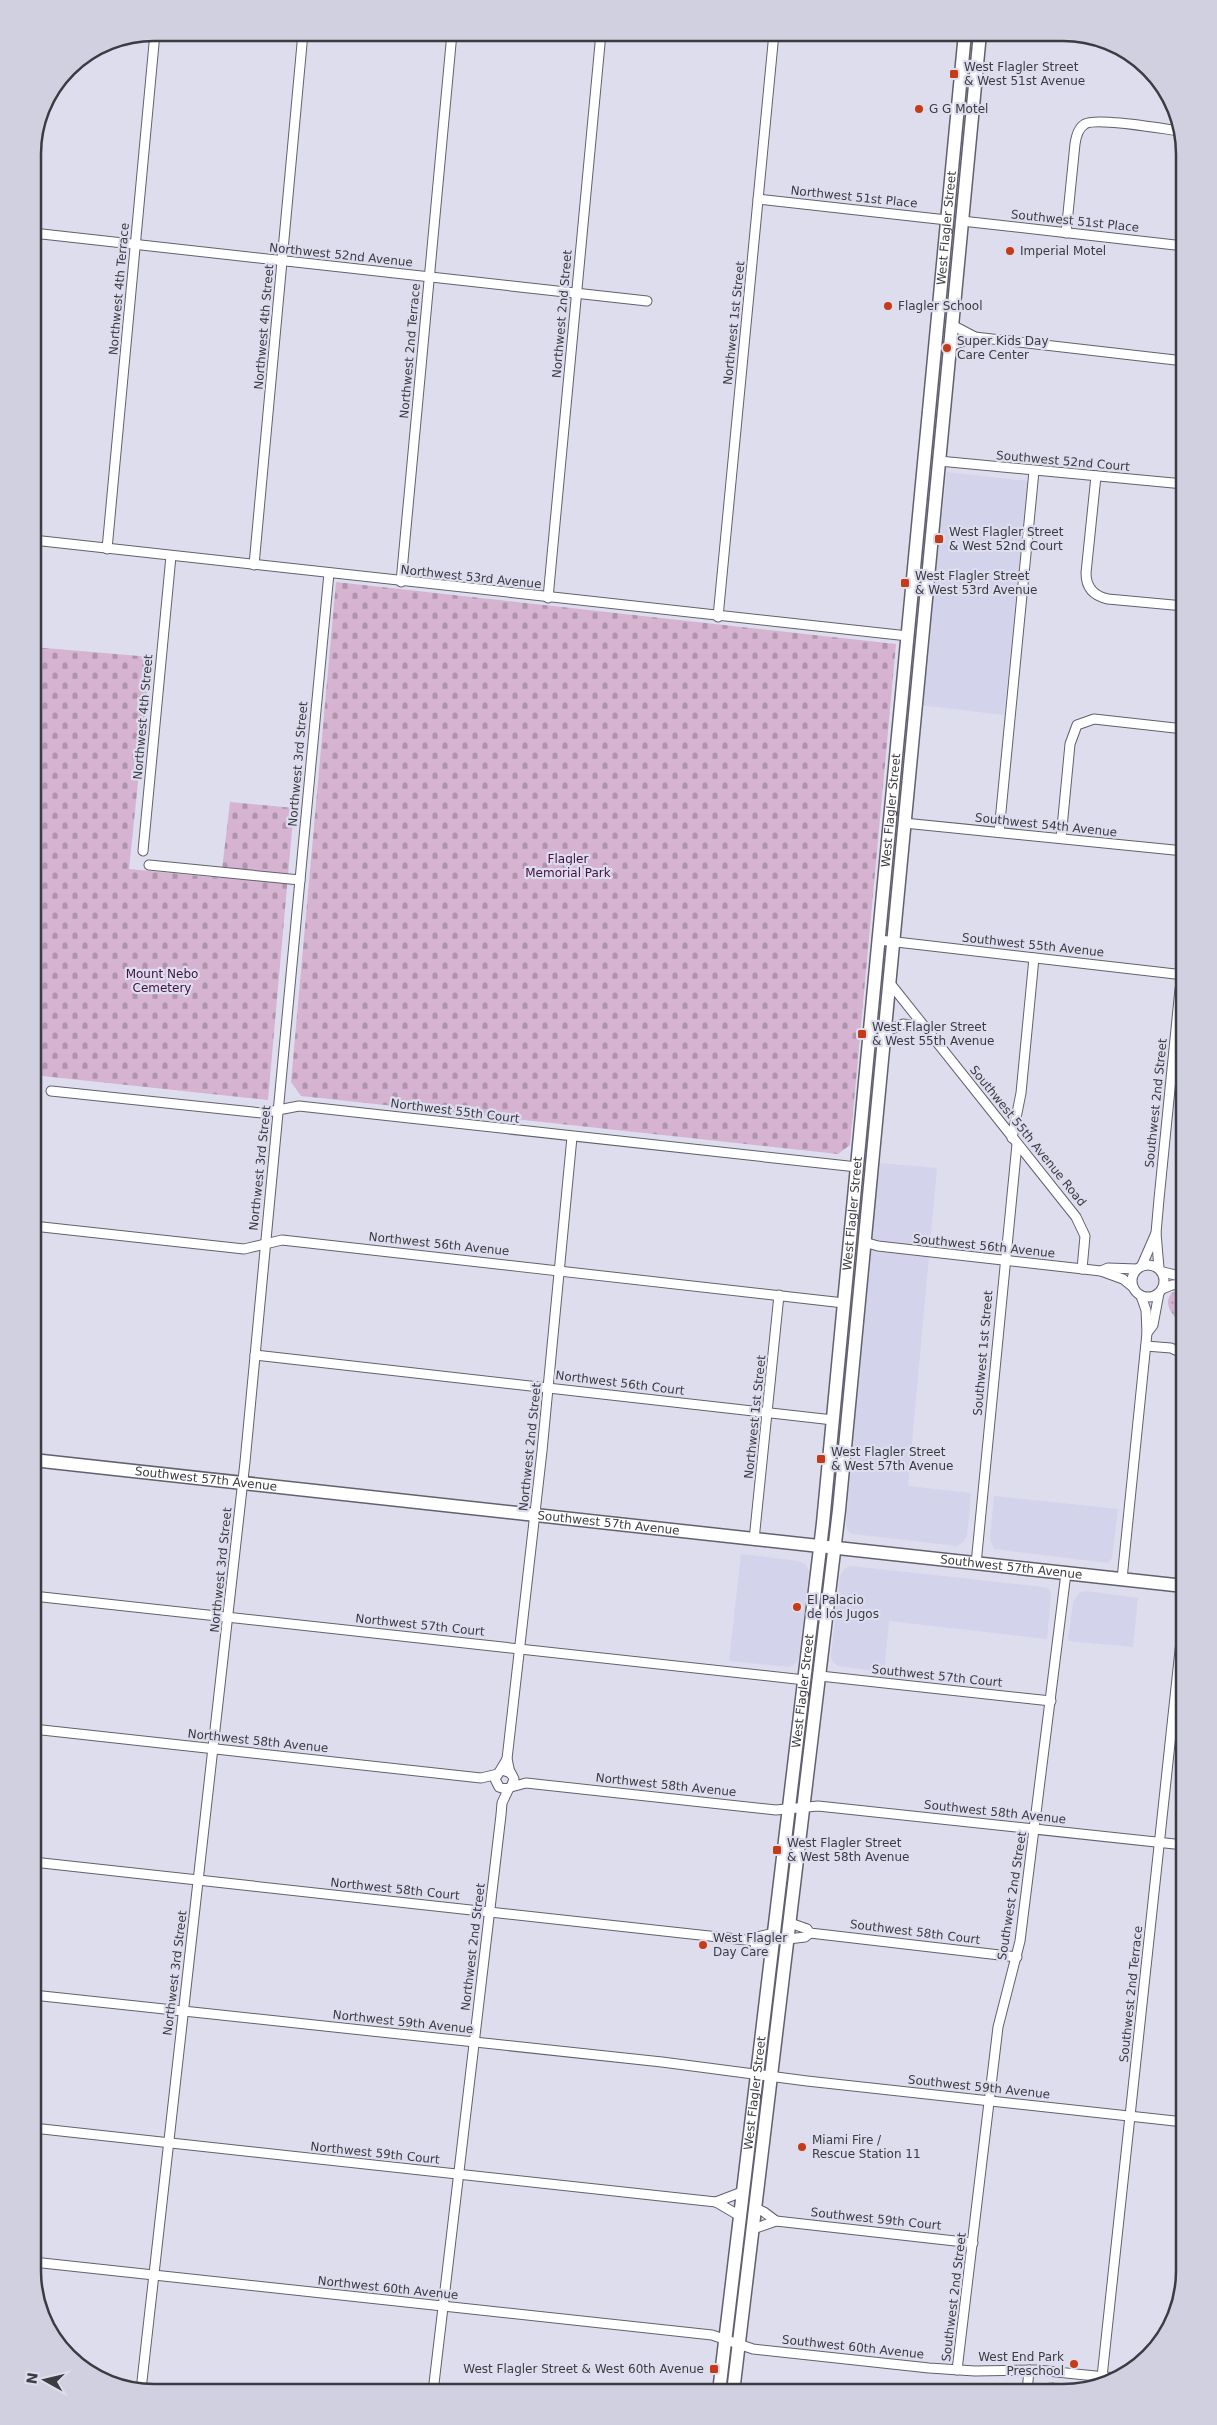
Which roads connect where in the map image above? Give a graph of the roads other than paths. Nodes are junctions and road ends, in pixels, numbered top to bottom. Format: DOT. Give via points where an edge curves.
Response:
graph roads {
  1 [pos="154,41"];
  2 [pos="303,41"];
  3 [pos="451,41"];
  4 [pos="600,41"];
  5 [pos="773,41"];
  6 [pos="965,41"];
  7 [pos="969,41"];
  8 [pos="979,41"];
  9 [pos="977,64"];
  10 [pos="1173,130"];
  11 [pos="758,199"];
  12 [pos="947,220"];
  13 [pos="962,221"];
  14 [pos="1066,233"];
  15 [pos="41,234"];
  16 [pos="136,244"];
  17 [pos="1176,245"];
  18 [pos="959,253"];
  19 [pos="282,261"];
  20 [pos="429,277"];
  21 [pos="576,293"];
  22 [pos="647,302"];
  23 [pos="952,325"];
  24 [pos="975,337"];
  25 [pos="950,346"];
  26 [pos="1176,360"];
  27 [pos="928,419"];
  28 [pos="939,460"];
  29 [pos="1034,471"];
  30 [pos="1096,476"];
  31 [pos="1176,483"];
  32 [pos="41,541"];
  33 [pos="107,549"];
  34 [pos="171,556"];
  35 [pos="254,565"];
  36 [pos="329,573"];
  37 [pos="401,582"];
  38 [pos="548,598"];
  39 [pos="1176,605"];
  40 [pos="910,610"];
  41 [pos="718,617"];
  42 [pos="908,636"];
  43 [pos="922,637"];
  44 [pos="919,671"];
  45 [pos="1176,728"];
  46 [pos="897,760"];
  47 [pos="910,762"];
  48 [pos="904,823"];
  49 [pos="998,832"];
  50 [pos="1061,838"];
  51 [pos="1176,850"];
  52 [pos="143,851"];
  53 [pos="149,865"];
  54 [pos="300,880"];
  55 [pos="879,940"];
  56 [pos="893,942"];
  57 [pos="1034,958"];
  58 [pos="877,960"];
  59 [pos="1176,974"];
  60 [pos="889,982"];
  61 [pos="926,1028"];
  62 [pos="1176,1030"];
  63 [pos="885,1032"];
  64 [pos="51,1091"];
  65 [pos="278,1110"];
  66 [pos="572,1137"];
  67 [pos="1014,1141"];
  68 [pos="857,1167"];
  69 [pos="853,1216"];
  70 [pos="41,1227"];
  71 [pos="1156,1233"];
  72 [pos="864,1242"];
  73 [pos="265,1244"];
  74 [pos="1005,1260"];
  75 [pos="1139,1267"];
  76 [pos="1082,1269"];
  77 [pos="559,1270"];
  78 [pos="1161,1270"];
  79 [pos="1101,1271"];
  80 [pos="1176,1275"];
  81 [pos="1176,1285"];
  82 [pos="1133,1287"];
  83 [pos="1161,1291"];
  84 [pos="779,1295"];
  85 [pos="1141,1296"];
  86 [pos="844,1303"];
  87 [pos="856,1330"];
  88 [pos="1147,1333"];
  89 [pos="1146,1346"];
  90 [pos="1176,1350"];
  91 [pos="255,1355"];
  92 [pos="549,1387"];
  93 [pos="768,1413"];
  94 [pos="833,1420"];
  95 [pos="41,1461"];
  96 [pos="243,1482"];
  97 [pos="535,1514"];
  98 [pos="754,1540"];
  99 [pos="821,1547"];
  100 [pos="834,1549"];
  101 [pos="976,1564"];
  102 [pos="1066,1573"];
  103 [pos="1122,1579"];
  104 [pos="1176,1585"];
  105 [pos="41,1597"];
  106 [pos="228,1617"];
  107 [pos="520,1649"];
  108 [pos="820,1676"];
  109 [pos="805,1680"];
  110 [pos="1176,1689"];
  111 [pos="1051,1701"];
  112 [pos="41,1730"];
  113 [pos="213,1749"];
  114 [pos="508,1759"];
  115 [pos="499,1773"];
  116 [pos="511,1774"];
  117 [pos="481,1778"];
  118 [pos="526,1782"];
  119 [pos="498,1786"];
  120 [pos="510,1788"];
  121 [pos="502,1803"];
  122 [pos="804,1807"];
  123 [pos="789,1809"];
  124 [pos="1035,1829"];
  125 [pos="1160,1842"];
  126 [pos="1176,1844"];
  127 [pos="41,1863"];
  128 [pos="199,1880"];
  129 [pos="489,1912"];
  130 [pos="790,1923"];
  131 [pos="774,1933"];
  132 [pos="810,1933"];
  133 [pos="788,1939"];
  134 [pos="754,1941"];
  135 [pos="772,1953"];
  136 [pos="1016,1957"];
  137 [pos="41,1996"];
  138 [pos="183,2011"];
  139 [pos="474,2042"];
  140 [pos="757,2074"];
  141 [pos="771,2076"];
  142 [pos="990,2101"];
  143 [pos="1130,2116"];
  144 [pos="1176,2121"];
  145 [pos="41,2129"];
  146 [pos="169,2143"];
  147 [pos="458,2174"];
  148 [pos="742,2192"];
  149 [pos="716,2202"];
  150 [pos="756,2208"];
  151 [pos="740,2216"];
  152 [pos="776,2221"];
  153 [pos="753,2229"];
  154 [pos="973,2243"];
  155 [pos="41,2263"];
  156 [pos="154,2275"];
  157 [pos="443,2306"];
  158 [pos="725,2340"];
  159 [pos="739,2345"];
  160 [pos="957,2370"];
  161 [pos="1030,2370"];
  162 [pos="1101,2377"];
  163 [pos="1102,2377"];
  164 [pos="142,2383"];
  165 [pos="434,2384"];
  166 [pos="720,2384"];
  167 [pos="734,2384"];
  168 [pos="1028,2384"];
  1 -- 16 [label="street, Northwest 4th Terrace"];
  2 -- 19 [label="street, Northwest 4th Street"];
  3 -- 20 [label="street, Northwest 2nd Terrace"];
  4 -- 21 [label="street, Northwest 2nd Street"];
  5 -- 11 [label="street, Northwest 1st Street"];
  6 -- 12 [label="main road, West Flagler Street"];
  7 -- 9 [label="main road"];
  8 -- 9 [label="main road, West Flagler Street"];
  9 -- 13 [label="main road, West Flagler Street"];
  10 -- 14 [label="street" via="1097,121 1083,125 1075,144"];
  11 -- 12 [label="street, Northwest 51st Place"];
  11 -- 41 [label="street, Northwest 1st Street"];
  12 -- 18 [label="main road"];
  12 -- 27 [label="main road, West Flagler Street"];
  13 -- 14 [label="street, Southwest 51st Place"];
  13 -- 18 [label="main road, West Flagler Street"];
  14 -- 17 [label="street, Southwest 51st Place"];
  15 -- 16 [label="street, Northwest 52nd Avenue"];
  16 -- 19 [label="street, Northwest 52nd Avenue"];
  16 -- 33 [label="street, Northwest 4th Terrace"];
  18 -- 23 [label="main road, West Flagler Street"];
  19 -- 20 [label="street, Northwest 52nd Avenue"];
  19 -- 35 [label="street, Northwest 4th Street"];
  20 -- 21 [label="street, Northwest 52nd Avenue"];
  20 -- 37 [label="street, Northwest 2nd Terrace"];
  21 -- 22 [label="street, Northwest 52nd Avenue"];
  21 -- 38 [label="street, Northwest 2nd Street"];
  23 -- 24 [label="street"];
  23 -- 25 [label="main road, West Flagler Street"];
  24 -- 25 [label="street"];
  24 -- 26 [label="street"];
  25 -- 28 [label="main road, West Flagler Street"];
  27 -- 28 [label="main road"];
  27 -- 40 [label="main road, West Flagler Street"];
  28 -- 29 [label="street, Southwest 52nd Court"];
  28 -- 43 [label="main road, West Flagler Street"];
  29 -- 30 [label="street, Southwest 52nd Court"];
  29 -- 49 [label="street"];
  30 -- 31 [label="street, Southwest 52nd Court"];
  30 -- 39 [label="street" via="1087,583 1098,596 1108,599"];
  32 -- 33 [label="street, Northwest 53rd Avenue"];
  33 -- 34 [label="street, Northwest 53rd Avenue"];
  34 -- 35 [label="street, Northwest 53rd Avenue"];
  34 -- 52 [label="street, Northwest 4th Street"];
  35 -- 36 [label="street, Northwest 53rd Avenue"];
  36 -- 37 [label="street, Northwest 53rd Avenue"];
  36 -- 54 [label="street, Northwest 3rd Street"];
  37 -- 38 [label="street, Northwest 53rd Avenue"];
  38 -- 41 [label="street, Northwest 53rd Avenue"];
  40 -- 42 [label="main road, West Flagler Street"];
  40 -- 43 [label="main road"];
  41 -- 42 [label="street, Northwest 53rd Avenue"];
  42 -- 44 [label="main road"];
  42 -- 46 [label="main road, West Flagler Street"];
  43 -- 44 [label="main road, West Flagler Street"];
  44 -- 47 [label="main road, West Flagler Street"];
  45 -- 50 [label="street" via="1094,719 1077,726 1070,744"];
  46 -- 47 [label="main road"];
  46 -- 55 [label="main road, West Flagler Street"];
  47 -- 48 [label="main road, West Flagler Street"];
  48 -- 49 [label="street, Southwest 54th Avenue"];
  48 -- 56 [label="main road, West Flagler Street"];
  49 -- 50 [label="street, Southwest 54th Avenue"];
  50 -- 51 [label="street, Southwest 54th Avenue"];
  53 -- 54 [label="street"];
  54 -- 65 [label="street, Northwest 3rd Street"];
  55 -- 56 [label="street, Southwest 55th Avenue"];
  55 -- 58 [label="main road, West Flagler Street"];
  56 -- 57 [label="street, Southwest 55th Avenue"];
  56 -- 60 [label="main road, West Flagler Street"];
  57 -- 59 [label="street, Southwest 55th Avenue"];
  57 -- 67 [label="street, Southwest 1st Street"];
  58 -- 60 [label="main road"];
  58 -- 68 [label="main road, West Flagler Street"];
  60 -- 61 [label="street, Southwest 55th Avenue Road"];
  60 -- 63 [label="main road, West Flagler Street"];
  61 -- 63 [label="street" via="903,1024"];
  61 -- 67 [label="street, Southwest 55th Avenue Road"];
  62 -- 71 [label="street, Southwest 2nd Street"];
  63 -- 72 [label="main road, West Flagler Street"];
  64 -- 65 [label="street, Northwest 55th Court" via="262,1114"];
  65 -- 66 [label="street, Northwest 55th Court" via="299,1106"];
  65 -- 73 [label="street, Northwest 3rd Street"];
  66 -- 68 [label="street, Northwest 55th Court"];
  66 -- 77 [label="street, Northwest 2nd Street"];
  67 -- 74 [label="street, Southwest 1st Street"];
  67 -- 76 [label="street, Southwest 55th Avenue Road" via="1081,1224 1085,1236"];
  68 -- 69 [label="main road, West Flagler Street"];
  69 -- 72 [label="main road"];
  69 -- 86 [label="main road, West Flagler Street"];
  70 -- 73 [label="street, Northwest 56th Avenue" via="244,1249"];
  71 -- 75 [label="street, Southwest 2nd Street"];
  71 -- 78 [label="street, Southwest 2nd Street"];
  72 -- 74 [label="street, Southwest 56th Avenue"];
  72 -- 87 [label="main road, West Flagler Street"];
  73 -- 77 [label="street, Northwest 56th Avenue" via="282,1240"];
  73 -- 91 [label="street, Northwest 3rd Street"];
  74 -- 76 [label="street, Southwest 56th Avenue"];
  74 -- 101 [label="street, Southwest 1st Street"];
  75 -- 78 [label="street" via="1149,1264"];
  75 -- 79 [label="street, Southwest 56th Avenue"];
  75 -- 82 [label="street" via="1133,1276"];
  76 -- 79 [label="street, Southwest 56th Avenue"];
  77 -- 84 [label="street, Northwest 56th Avenue"];
  77 -- 92 [label="street, Northwest 2nd Street"];
  78 -- 80 [label="street"];
  78 -- 83 [label="street" via="1165,1281"];
  79 -- 82 [label="street, Southwest 56th Avenue" via="1123,1279"];
  81 -- 83 [label="street"];
  82 -- 85 [label="street"];
  83 -- 85 [label="street" via="1152,1297"];
  83 -- 88 [label="street" via="1153,1325"];
  84 -- 86 [label="street, Northwest 56th Avenue"];
  84 -- 93 [label="street, Northwest 1st Street"];
  85 -- 88 [label="street" via="1146,1310"];
  86 -- 87 [label="main road"];
  86 -- 94 [label="main road, West Flagler Street"];
  87 -- 100 [label="main road, West Flagler Street"];
  88 -- 89 [label="street"];
  89 -- 90 [label="street"];
  89 -- 103 [label="street"];
  91 -- 92 [label="street, Northwest 56th Court"];
  91 -- 96 [label="street, Northwest 3rd Street"];
  92 -- 93 [label="street, Northwest 56th Court"];
  92 -- 97 [label="street, Northwest 2nd Street"];
  93 -- 94 [label="street, Northwest 56th Court"];
  93 -- 98 [label="street, Northwest 1st Street"];
  94 -- 99 [label="main road, West Flagler Street"];
  95 -- 96 [label="main road, Southwest 57th Avenue"];
  96 -- 97 [label="main road, Southwest 57th Avenue"];
  96 -- 106 [label="street, Northwest 3rd Street"];
  97 -- 98 [label="main road, Southwest 57th Avenue"];
  97 -- 107 [label="street, Northwest 2nd Street"];
  98 -- 99 [label="main road, Southwest 57th Avenue"];
  99 -- 100 [label="main road, Southwest 57th Avenue"];
  99 -- 109 [label="main road, West Flagler Street"];
  100 -- 101 [label="main road, Southwest 57th Avenue"];
  100 -- 108 [label="main road, West Flagler Street"];
  101 -- 102 [label="main road, Southwest 57th Avenue"];
  102 -- 103 [label="main road, Southwest 57th Avenue"];
  102 -- 111 [label="street, Southwest 2nd Street"];
  103 -- 104 [label="main road, Southwest 57th Avenue"];
  105 -- 106 [label="street, Northwest 57th Court"];
  106 -- 107 [label="street, Northwest 57th Court"];
  106 -- 113 [label="street, Northwest 3rd Street"];
  107 -- 109 [label="street, Northwest 57th Court"];
  107 -- 114 [label="street, Northwest 2nd Street"];
  108 -- 111 [label="street, Southwest 57th Court"];
  108 -- 122 [label="main road, West Flagler Street"];
  109 -- 123 [label="main road, West Flagler Street"];
  110 -- 125 [label="street, Southwest 2nd Terrace"];
  111 -- 124 [label="street, Southwest 2nd Street"];
  112 -- 113 [label="street, Northwest 58th Avenue"];
  113 -- 117 [label="street, Northwest 58th Avenue"];
  113 -- 128 [label="street, Northwest 3rd Street"];
  114 -- 115 [label="street, Northwest 2nd Street"];
  114 -- 116 [label="street, Northwest 2nd Street"];
  115 -- 116 [label="street" via="506,1771"];
  115 -- 117 [label="street, Northwest 58th Avenue"];
  115 -- 119 [label="street, Northwest 2nd Street" via="495,1779"];
  116 -- 118 [label="street, Northwest 58th Avenue"];
  116 -- 120 [label="street, Northwest 2nd Street" via="514,1782"];
  117 -- 119 [label="street, Northwest 58th Avenue"];
  118 -- 120 [label="street, Northwest 58th Avenue"];
  118 -- 123 [label="street, Northwest 58th Avenue"];
  119 -- 120 [label="street"];
  119 -- 121 [label="street, Northwest 2nd Street"];
  120 -- 121 [label="street, Northwest 2nd Street"];
  121 -- 129 [label="street, Northwest 2nd Street"];
  122 -- 123 [label="street, Northwest 58th Avenue"];
  122 -- 124 [label="street, Southwest 58th Avenue"];
  122 -- 130 [label="main road, West Flagler Street"];
  123 -- 131 [label="main road, West Flagler Street"];
  124 -- 125 [label="street, Southwest 58th Avenue"];
  124 -- 136 [label="street, Southwest 2nd Street"];
  125 -- 126 [label="street, Southwest 58th Avenue"];
  125 -- 143 [label="street, Southwest 2nd Terrace"];
  127 -- 128 [label="street, Northwest 58th Court"];
  128 -- 129 [label="street, Northwest 58th Court"];
  128 -- 138 [label="street, Northwest 3rd Street"];
  129 -- 134 [label="street, Northwest 58th Court"];
  129 -- 139 [label="street, Northwest 2nd Street"];
  130 -- 132 [label="street, Southwest 58th Court"];
  130 -- 133 [label="main road, West Flagler Street"];
  131 -- 134 [label="street, Northwest 58th Court" via="757,1937"];
  131 -- 135 [label="main road, West Flagler Street"];
  132 -- 133 [label="street, Southwest 58th Court"];
  132 -- 136 [label="street, Southwest 58th Court"];
  133 -- 141 [label="main road, West Flagler Street"];
  134 -- 135 [label="street, Northwest 58th Court"];
  135 -- 140 [label="main road, West Flagler Street"];
  136 -- 142 [label="street, Southwest 2nd Street" via="999,2020"];
  137 -- 138 [label="street, Northwest 59th Avenue"];
  138 -- 139 [label="street, Northwest 59th Avenue"];
  138 -- 146 [label="street, Northwest 3rd Street"];
  139 -- 140 [label="street, Northwest 59th Avenue"];
  139 -- 147 [label="street, Northwest 2nd Street"];
  140 -- 141 [label="street, Northwest 59th Avenue"];
  140 -- 148 [label="main road, West Flagler Street"];
  141 -- 142 [label="street, Southwest 59th Avenue"];
  141 -- 150 [label="main road, West Flagler Street"];
  142 -- 143 [label="street, Southwest 59th Avenue"];
  142 -- 154 [label="street, Southwest 2nd Street"];
  143 -- 144 [label="street, Southwest 59th Avenue"];
  143 -- 163 [label="street, Southwest 2nd Terrace"];
  145 -- 146 [label="street, Northwest 59th Court"];
  146 -- 147 [label="street, Northwest 59th Court"];
  146 -- 156 [label="street, Northwest 3rd Street"];
  147 -- 149 [label="street, Northwest 59th Court"];
  147 -- 157 [label="street, Northwest 2nd Street"];
  148 -- 149 [label="street, Northwest 59th Court"];
  148 -- 151 [label="main road, West Flagler Street"];
  149 -- 151 [label="street, Northwest 59th Court"];
  150 -- 152 [label="street, Southwest 59th Court"];
  150 -- 153 [label="main road, West Flagler Street"];
  151 -- 158 [label="main road, West Flagler Street"];
  152 -- 153 [label="street, Southwest 59th Court"];
  152 -- 154 [label="street, Southwest 59th Court"];
  153 -- 159 [label="main road, West Flagler Street"];
  154 -- 160 [label="street, Southwest 2nd Street"];
  155 -- 156 [label="street, Northwest 60th Avenue"];
  156 -- 157 [label="street, Northwest 60th Avenue"];
  156 -- 164 [label="street, Northwest 3rd Street"];
  157 -- 158 [label="street, Northwest 60th Avenue" via="712,2335"];
  157 -- 165 [label="street, Northwest 2nd Street"];
  158 -- 159 [label="street, Northwest 60th Avenue"];
  158 -- 166 [label="main road, West Flagler Street"];
  159 -- 160 [label="street, Southwest 60th Avenue"];
  159 -- 167 [label="main road, West Flagler Street"];
  160 -- 161 [label="street, Southwest 60th Avenue"];
  161 -- 162 [label="street, Southwest 60th Avenue"];
  161 -- 168 [label="street"];
}
